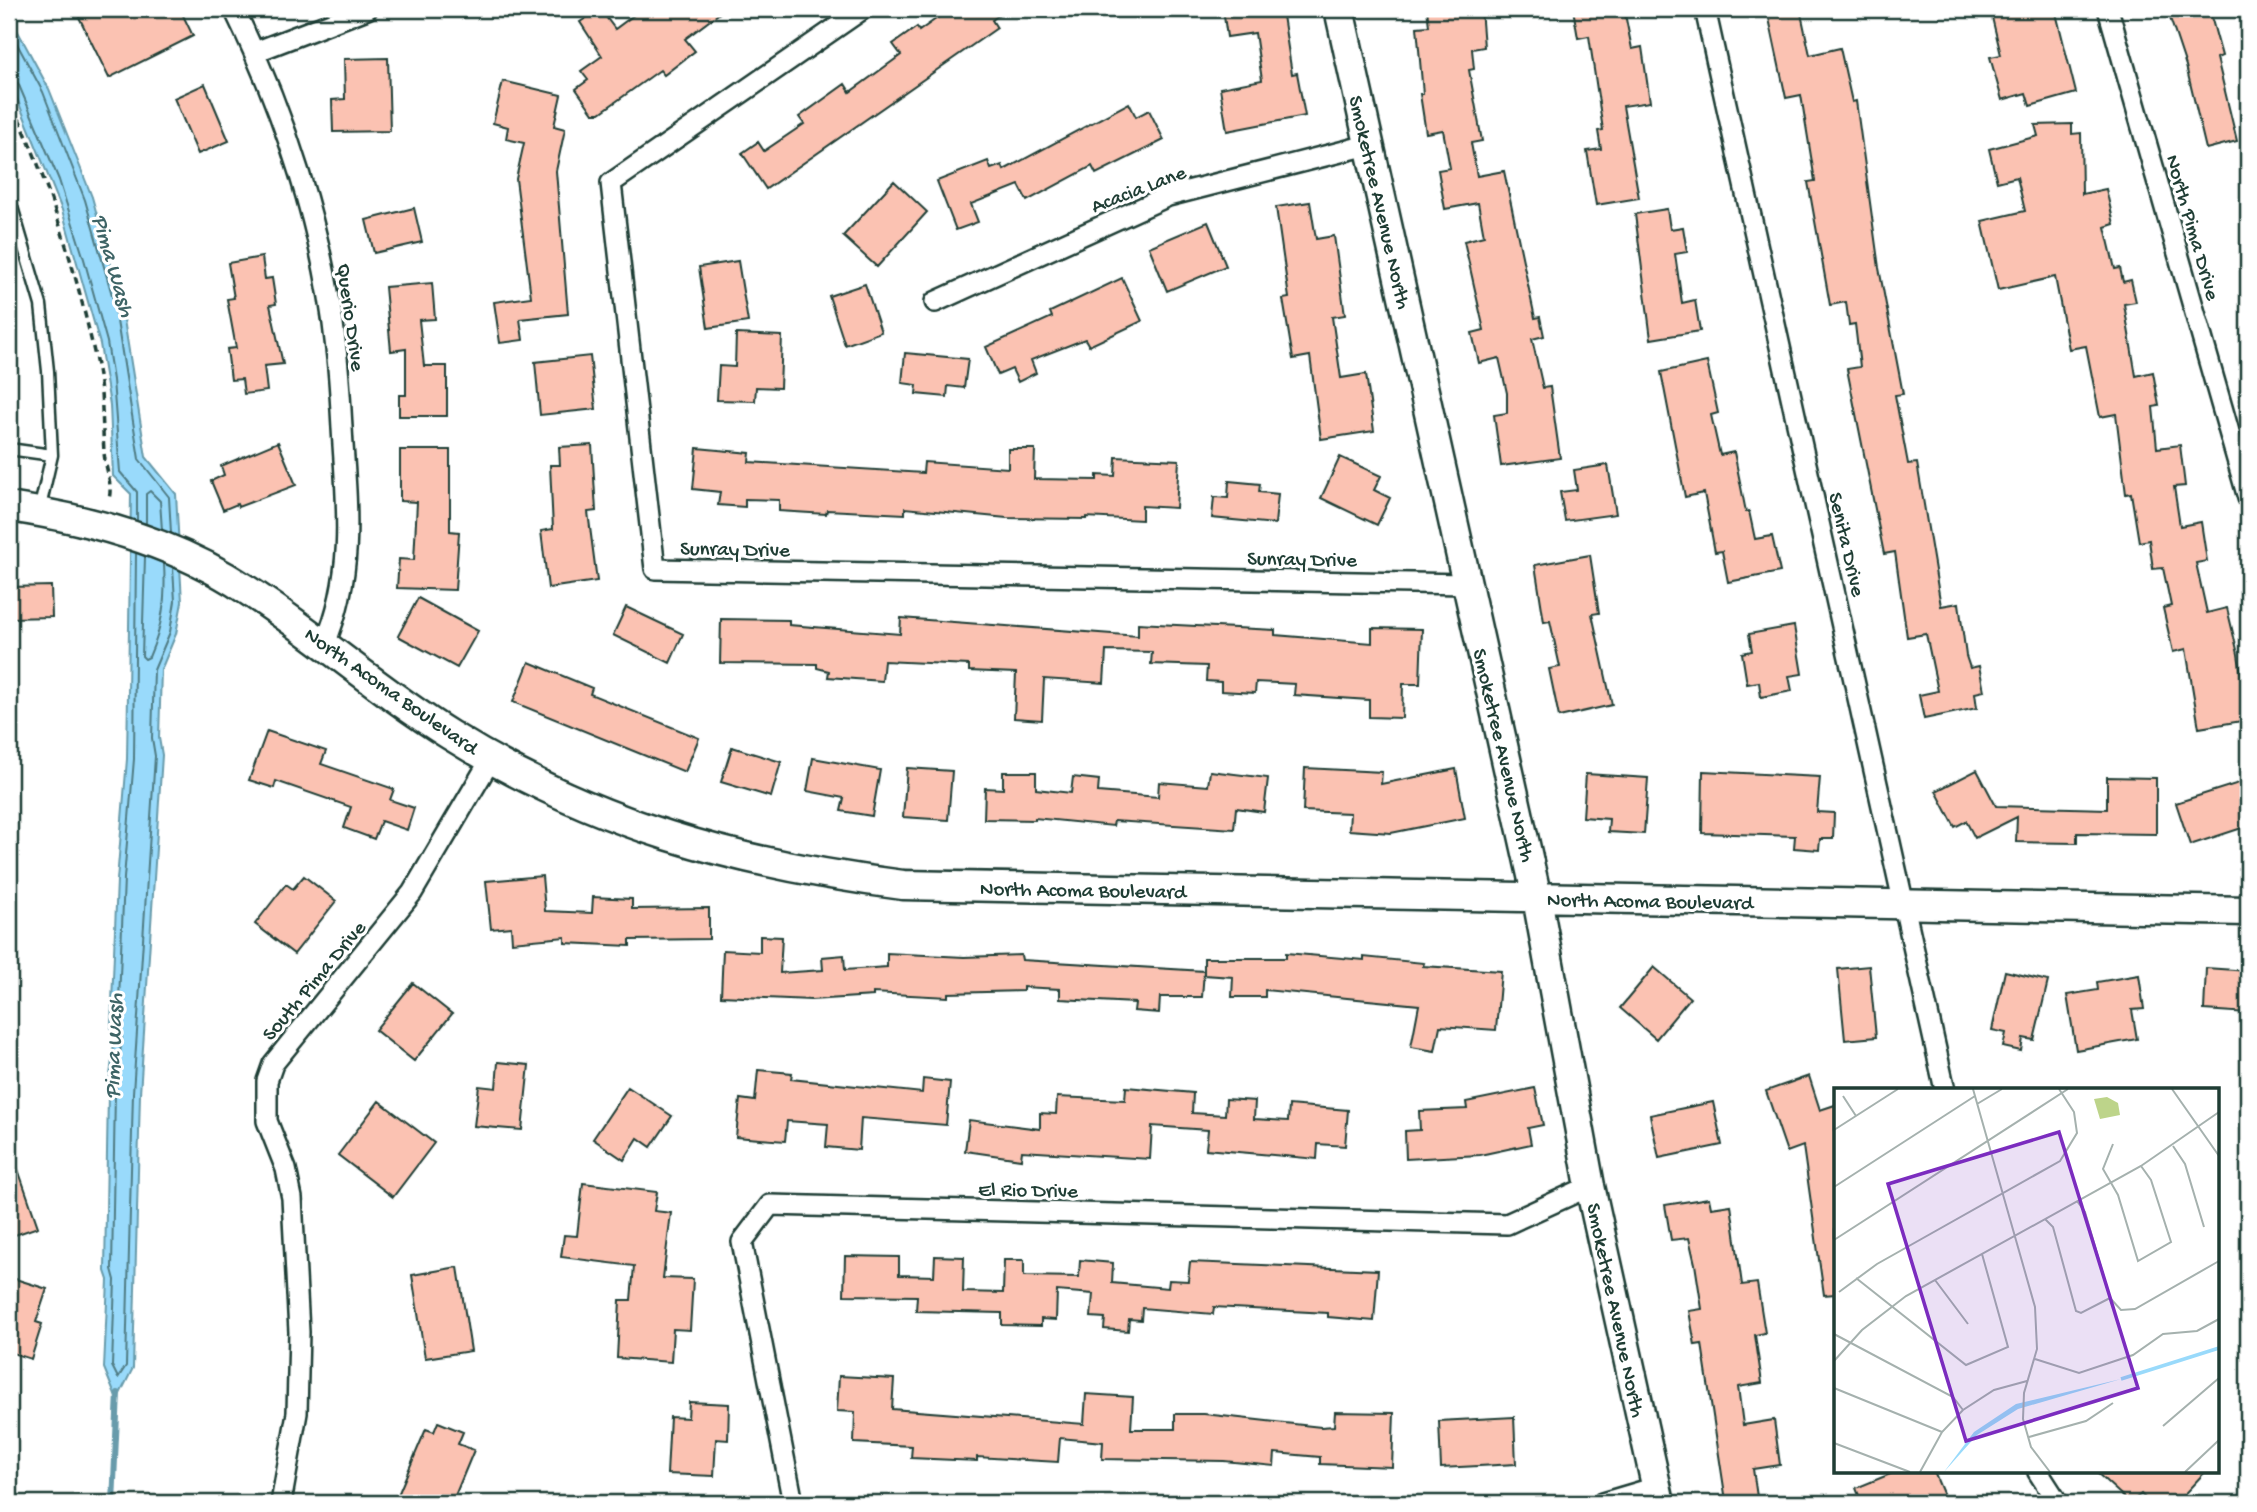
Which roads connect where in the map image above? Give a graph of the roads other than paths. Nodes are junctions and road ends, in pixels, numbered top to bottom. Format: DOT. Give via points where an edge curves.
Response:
graph roads {
  1 [pos="234,9"];
  2 [pos="367,9"];
  3 [pos="863,9"];
  4 [pos="1339,9"];
  5 [pos="1705,9"];
  6 [pos="2108,9"];
  7 [pos="255,52"];
  8 [pos="1368,145"];
  9 [pos="9,197"];
  10 [pos="934,302"];
  11 [pos="9,449"];
  12 [pos="52,455"];
  13 [pos="2248,498"];
  14 [pos="9,507"];
  15 [pos="39,512"];
  16 [pos="1466,584"];
  17 [pos="325,643"];
  18 [pos="491,759"];
  19 [pos="1537,898"];
  20 [pos="1905,905"];
  21 [pos="2248,911"];
  22 [pos="1945,1088"];
  23 [pos="1590,1186"];
  24 [pos="2039,1474"];
  25 [pos="1658,1495"];
  26 [pos="281,1503"];
  27 [pos="793,1503"];
  28 [pos="1602,1503"];
  29 [pos="2058,1503"];
  1 -- 7 [label="street, Querio Drive"];
  2 -- 7 [label="street"];
  3 -- 16 [label="street, Sunray Drive" via="611,183 655,569"];
  4 -- 8 [label="main road, Smoketree Avenue North"];
  5 -- 20 [label="street, Senita Drive"];
  6 -- 13 [label="street, North Pima Drive"];
  7 -- 17 [label="street, Querio Drive" via="300,179 318,246 336,347 347,509 346,569 337,615"];
  8 -- 10 [label="street, Acacia Lane" via="1168,196"];
  8 -- 16 [label="main road, Smoketree Avenue North"];
  9 -- 12 [label="lane" via="41,305"];
  11 -- 12 [label="lane"];
  12 -- 15 [label="lane"];
  14 -- 15 [label="main road, North Acoma Boulevard"];
  15 -- 17 [label="main road, North Acoma Boulevard" via="113,530 187,558 245,588"];
  16 -- 19 [label="main road, Smoketree Avenue North"];
  17 -- 18 [label="main road, North Acoma Boulevard" via="404,704"];
  18 -- 19 [label="main road, North Acoma Boulevard" via="563,797 635,826 813,874 903,885"];
  18 -- 26 [label="street, South Pima Drive" via="412,893 273,1064 267,1081 267,1121 292,1198 299,1332 297,1413"];
  19 -- 20 [label="main road, North Acoma Boulevard"];
  19 -- 23 [label="main road, Smoketree Avenue North"];
  20 -- 21 [label="main road, North Acoma Boulevard"];
  20 -- 22 [label="street, Senita Drive"];
  23 -- 25 [label="main road, Smoketree Avenue North"];
  23 -- 27 [label="street, El Rio Drive" via="1507,1224 770,1205 742,1242"];
  24 -- 29 [label="street"];
  25 -- 28 [label="street"];
}
